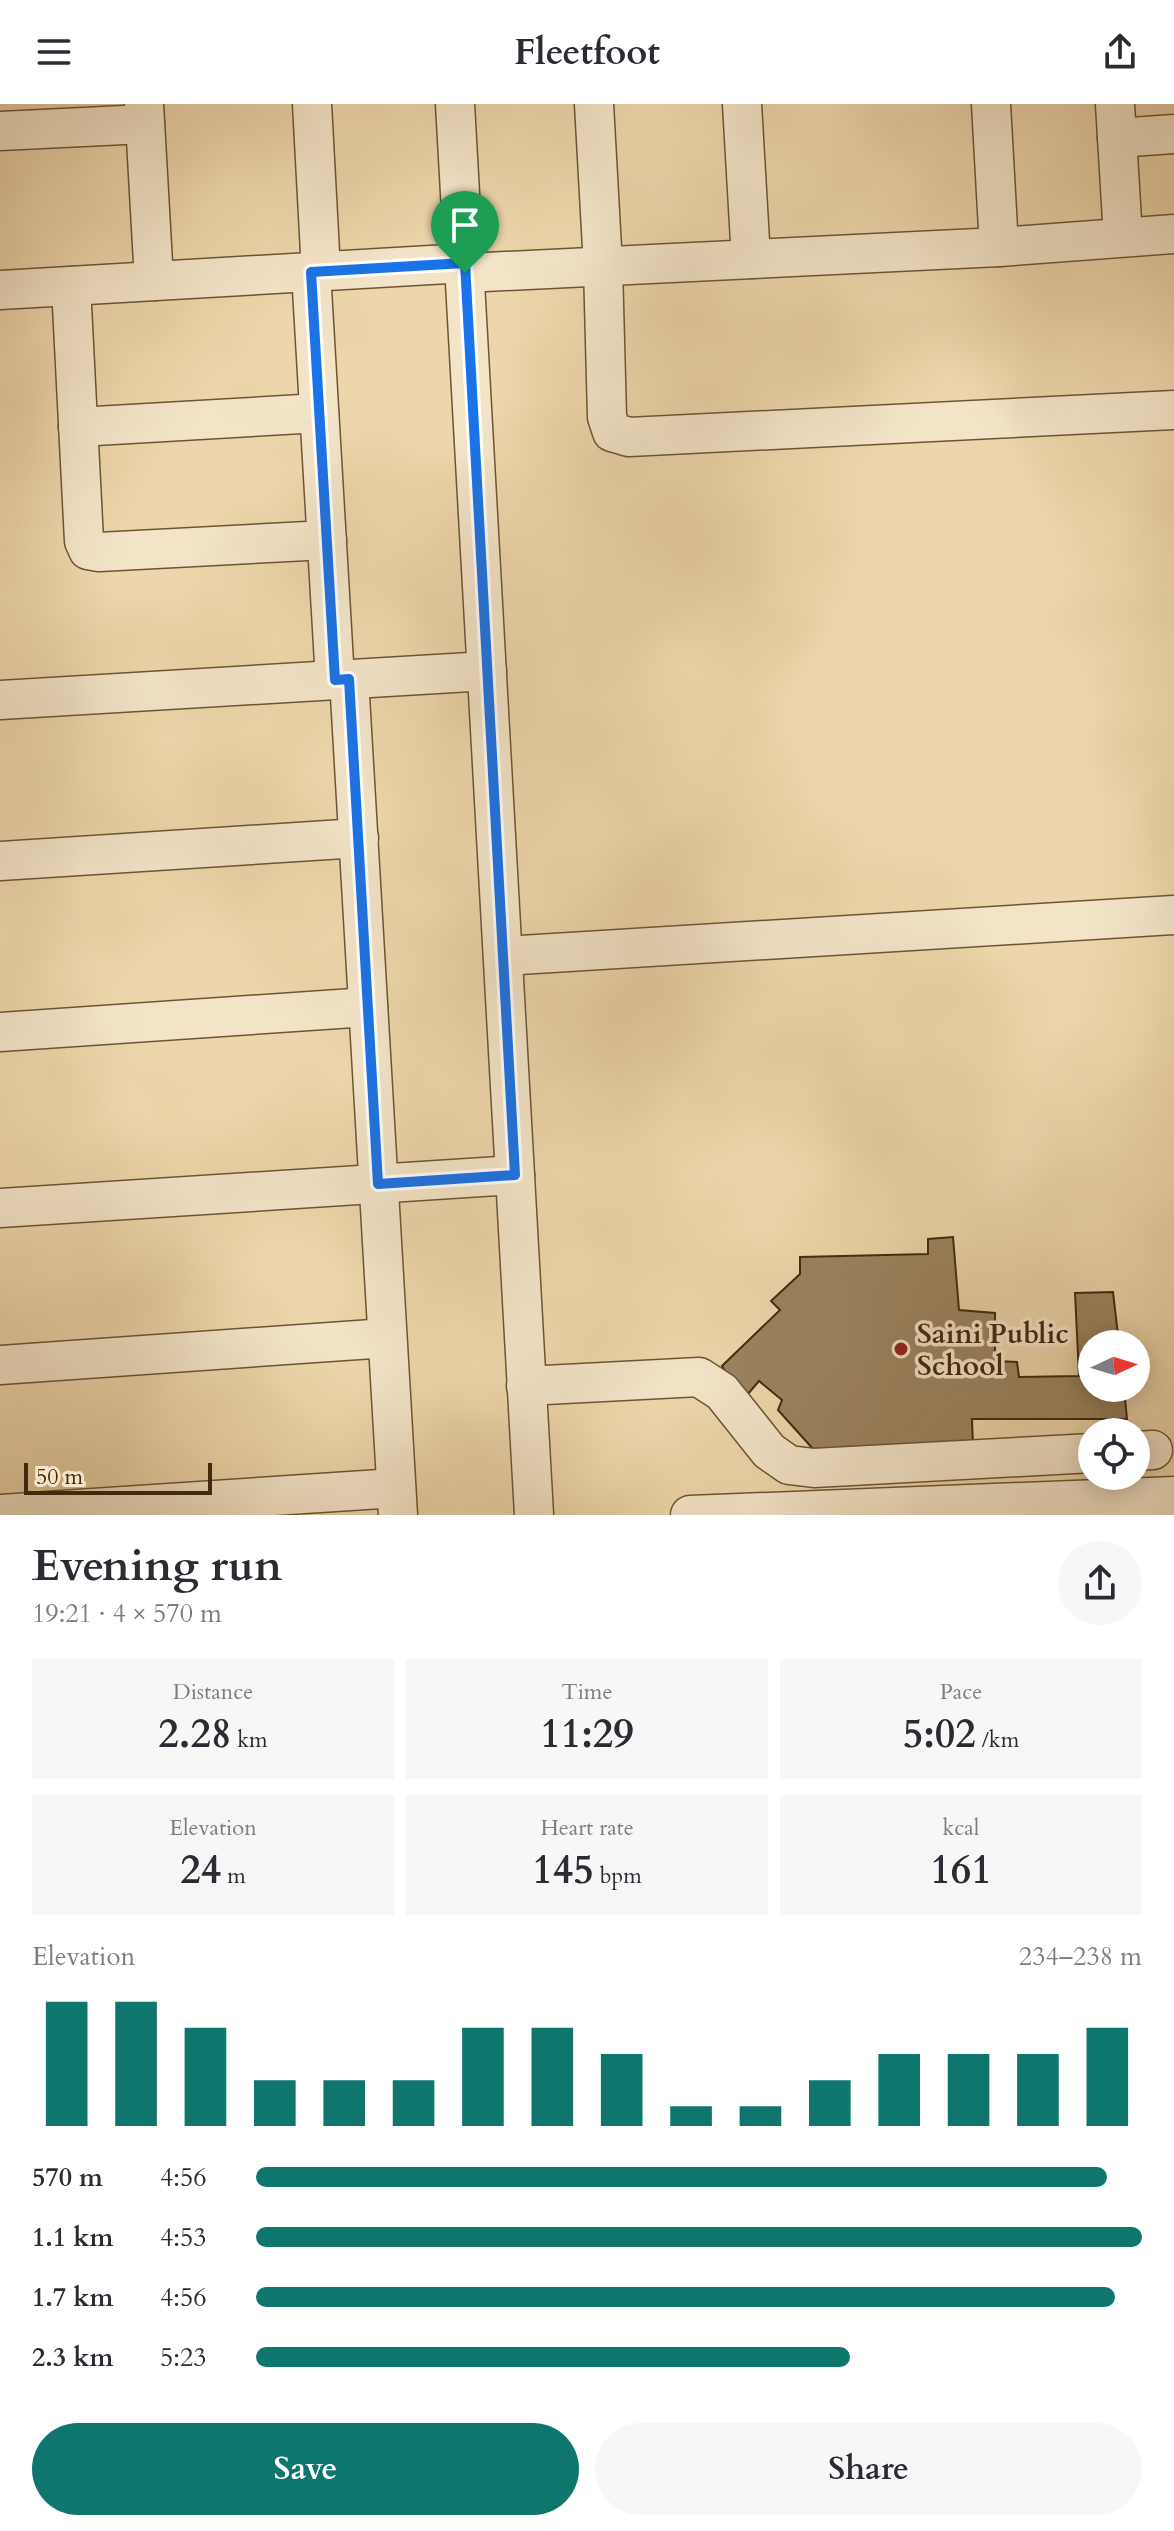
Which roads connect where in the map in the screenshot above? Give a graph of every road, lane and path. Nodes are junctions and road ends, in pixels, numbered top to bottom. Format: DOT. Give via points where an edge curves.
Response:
graph roads {
  1 [pos="312,104"];
  2 [pos="455,104"];
  3 [pos="594,104"];
  4 [pos="742,104"];
  5 [pos="991,104"];
  6 [pos="145,114"];
  7 [pos="1116,121"];
  8 [pos="0,131"];
  9 [pos="1174,134"];
  10 [pos="1174,234"];
  11 [pos="1123,237"];
  12 [pos="999,247"];
  13 [pos="751,259"];
  14 [pos="603,266"];
  15 [pos="465,268"];
  16 [pos="316,272"];
  17 [pos="154,281"];
  18 [pos="71,286"];
  19 [pos="0,290"];
  20 [pos="1174,410"];
  21 [pos="319,413"];
  22 [pos="78,427"];
  23 [pos="327,540"];
  24 [pos="487,671"];
  25 [pos="342,679"];
  26 [pos="0,700"];
  27 [pos="359,838"];
  28 [pos="0,861"];
  29 [pos="1174,915"];
  30 [pos="503,956"];
  31 [pos="368,1007"];
  32 [pos="0,1032"];
  33 [pos="515,1175"];
  34 [pos="378,1184"];
  35 [pos="0,1208"];
  36 [pos="387,1338"];
  37 [pos="0,1365"];
  38 [pos="526,1386"];
  39 [pos="1078,1454"];
  40 [pos="1174,1496"];
  41 [pos="397,1502"];
  42 [pos="0,1514"];
  43 [pos="534,1515"];
  44 [pos="690,1515"];
  1 -- 16 [label="street"];
  2 -- 15 [label="street"];
  3 -- 14 [label="street"];
  4 -- 13 [label="street"];
  5 -- 12 [label="street"];
  6 -- 8 [label="street"];
  6 -- 17 [label="street"];
  7 -- 9 [label="street"];
  7 -- 11 [label="street"];
  10 -- 11 [label="street"];
  11 -- 12 [label="street"];
  12 -- 13 [label="street"];
  13 -- 14 [label="street"];
  14 -- 15 [label="street"];
  14 -- 20 [label="street" via="607,417 612,432 629,437"];
  15 -- 16 [label="street"];
  15 -- 24 [label="street"];
  16 -- 17 [label="street"];
  16 -- 21 [label="street"];
  17 -- 18 [label="street"];
  18 -- 19 [label="street"];
  18 -- 22 [label="street"];
  21 -- 22 [label="street"];
  21 -- 23 [label="street"];
  22 -- 23 [label="street" via="88,550"];
  23 -- 25 [label="street"];
  24 -- 25 [label="street"];
  24 -- 30 [label="street"];
  25 -- 26 [label="street"];
  25 -- 27 [label="street"];
  27 -- 28 [label="street"];
  27 -- 31 [label="street"];
  29 -- 30 [label="street"];
  30 -- 33 [label="street"];
  31 -- 32 [label="street"];
  31 -- 34 [label="street"];
  33 -- 34 [label="street"];
  33 -- 38 [label="street"];
  34 -- 35 [label="street"];
  34 -- 36 [label="street"];
  36 -- 37 [label="street"];
  36 -- 41 [label="street"];
  38 -- 39 [label="street" via="699,1377 722,1392 769,1451 789,1465"];
  38 -- 43 [label="street"];
  40 -- 44 [label="street"];
  41 -- 42 [label="street"];
}
